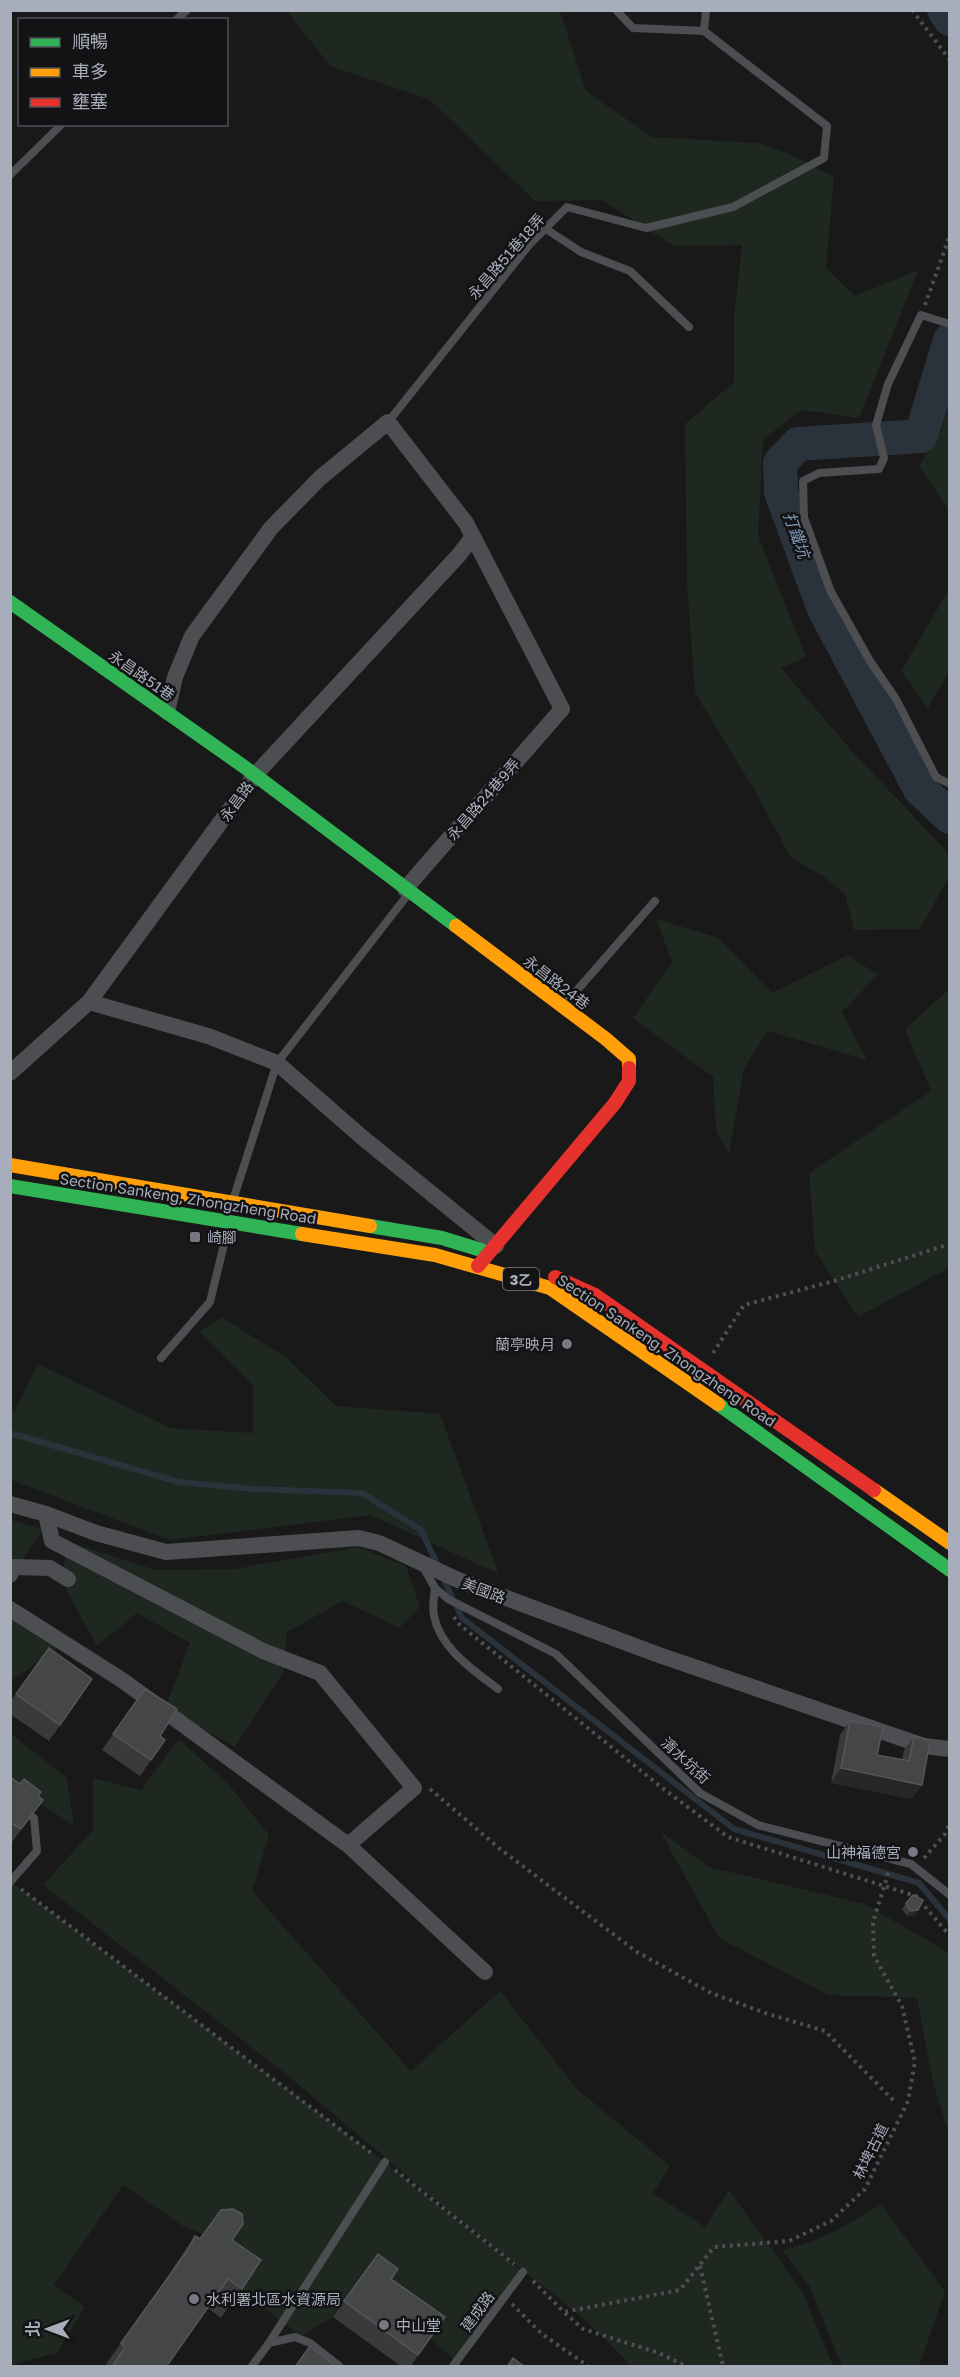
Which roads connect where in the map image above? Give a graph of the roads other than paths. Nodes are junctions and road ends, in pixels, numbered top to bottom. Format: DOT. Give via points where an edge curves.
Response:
graph roads {
  1 [pos="616,10"];
  2 [pos="706,10"];
  3 [pos="704,31"];
  4 [pos="60,126"];
  5 [pos="10,175"];
  6 [pos="546,229"];
  7 [pos="950,324"];
  8 [pos="688,327"];
  9 [pos="388,422"];
  10 [pos="473,537"];
  11 [pos="10,602"];
  12 [pos="167,712"];
  13 [pos="255,776"];
  14 [pos="950,784"];
  15 [pos="407,891"];
  16 [pos="655,900"];
  17 [pos="89,1002"];
  18 [pos="563,1007"];
  19 [pos="277,1063"];
  20 [pos="10,1073"];
  21 [pos="10,1165"];
  22 [pos="10,1186"];
  23 [pos="232,1201"];
  24 [pos="229,1224"];
  25 [pos="496,1251"];
  26 [pos="478,1266"];
  27 [pos="542,1271"];
  28 [pos="161,1358"];
  29 [pos="10,1504"];
  30 [pos="46,1514"];
  31 [pos="950,1543"];
  32 [pos="426,1566"];
  33 [pos="950,1570"];
  34 [pos="10,1575"];
  35 [pos="69,1579"];
  36 [pos="435,1588"];
  37 [pos="10,1609"];
  38 [pos="498,1689"];
  39 [pos="950,1749"];
  40 [pos="10,1800"];
  41 [pos="348,1845"];
  42 [pos="11,1882"];
  43 [pos="950,1895"];
  44 [pos="485,1972"];
  45 [pos="385,2162"];
  46 [pos="523,2272"];
  47 [pos="269,2343"];
  48 [pos="252,2367"];
  49 [pos="339,2367"];
  50 [pos="453,2367"];
  1 -- 3 [label="lane" via="633,28"];
  2 -- 3 [label="lane"];
  3 -- 6 [label="lane, 永昌路51巷18弄" via="828,126 824,158 733,207 646,228 567,207"];
  4 -- 5 [label="lane"];
  6 -- 8 [label="lane" via="581,252 630,271"];
  6 -- 9 [label="lane, 永昌路51巷18弄" via="529,245"];
  7 -- 14 [label="lane" via="921,315 888,384 876,424 884,458 879,469 819,473 802,481 804,518 830,590 896,699 936,777"];
  9 -- 10 [label="street"];
  9 -- 12 [label="street" via="320,478 271,528 192,636 175,677"];
  10 -- 13 [label="street, 永昌路"];
  10 -- 15 [label="street, 永昌路24巷9弄" via="562,710"];
  11 -- 12 [label="main road, 永昌路51巷"];
  12 -- 13 [label="main road, 永昌路51巷"];
  13 -- 15 [label="main road, 永昌路24巷"];
  13 -- 17 [label="street, 永昌路"];
  15 -- 18 [label="main road, 永昌路24巷"];
  15 -- 19 [label="lane"];
  16 -- 18 [label="lane"];
  17 -- 19 [label="street" via="208,1036"];
  17 -- 20 [label="street, 永昌路"];
  18 -- 25 [label="main road, 永昌路24巷" via="629,1059 629,1081"];
  19 -- 23 [label="lane"];
  19 -- 25 [label="street"];
  21 -- 23 [label="main road, Section Sankeng, Zhongzheng Road / 3乙"];
  22 -- 24 [label="main road, Section Sankeng, Zhongzheng Road / 3乙"];
  23 -- 24 [label="lane"];
  23 -- 25 [label="main road, Section Sankeng, Zhongzheng Road / 3乙"];
  24 -- 26 [label="main road, Section Sankeng, Zhongzheng Road / 3乙" via="435,1255"];
  24 -- 28 [label="lane" via="210,1302"];
  25 -- 26 [label="main road, 永昌路24巷"];
  26 -- 33 [label="main road, Section Sankeng, Zhongzheng Road / 3乙" via="550,1288"];
  27 -- 31 [label="main road, Section Sankeng, Zhongzheng Road / 3乙" via="595,1295"];
  29 -- 30 [label="street, 美國路"];
  30 -- 32 [label="street, 美國路" via="96,1533 166,1552 359,1538 379,1543"];
  30 -- 41 [label="street" via="52,1541 263,1651 320,1673 414,1788"];
  32 -- 36 [label="lane"];
  32 -- 39 [label="street, 美國路" via="658,1655 924,1746"];
  34 -- 35 [label="street" via="14,1567 50,1568"];
  36 -- 38 [label="lane" via="433,1614 439,1634 456,1654"];
  36 -- 43 [label="lane, 清水坑街" via="448,1599 556,1654 700,1793 758,1825 911,1864"];
  37 -- 41 [label="street" via="123,1680"];
  40 -- 42 [label="lane" via="34,1818 37,1851"];
  41 -- 44 [label="street"];
  45 -- 47 [label="lane"];
  46 -- 50 [label="lane, 建成路"];
  47 -- 48 [label="lane"];
  47 -- 49 [label="lane" via="295,2337 310,2343"];
}
